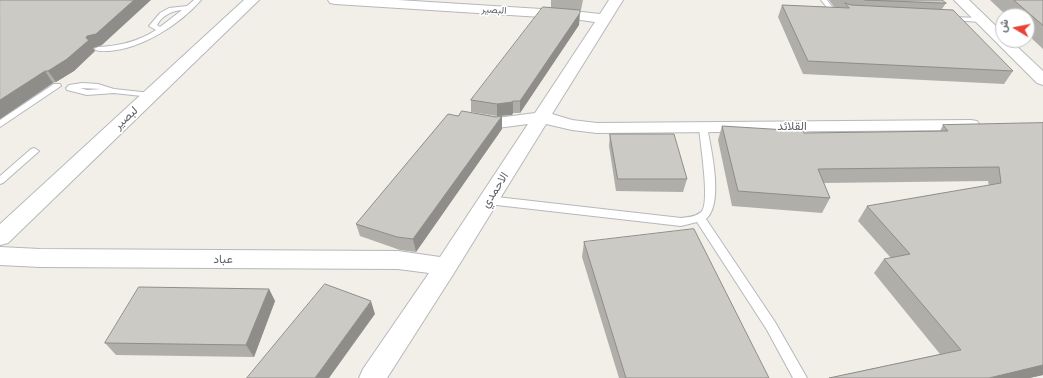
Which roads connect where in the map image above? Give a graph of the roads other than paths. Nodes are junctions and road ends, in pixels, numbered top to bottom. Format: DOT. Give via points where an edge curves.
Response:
graph roads {
  1 [pos="198,0"];
  2 [pos="252,0"];
  3 [pos="335,0"];
  4 [pos="616,0"];
  5 [pos="824,0"];
  6 [pos="961,0"];
  7 [pos="188,8"];
  8 [pos="846,14"];
  9 [pos="604,19"];
  10 [pos="942,19"];
  11 [pos="982,20"];
  12 [pos="161,30"];
  13 [pos="98,49"];
  14 [pos="1043,80"];
  15 [pos="151,95"];
  16 [pos="464,117"];
  17 [pos="542,117"];
  18 [pos="497,123"];
  19 [pos="0,124"];
  20 [pos="988,125"];
  21 [pos="703,127"];
  22 [pos="525,143"];
  23 [pos="34,151"];
  24 [pos="0,180"];
  25 [pos="488,200"];
  26 [pos="700,218"];
  27 [pos="0,237"];
  28 [pos="0,256"];
  29 [pos="446,267"];
  30 [pos="372,378"];
  31 [pos="800,378"];
  1 -- 7 [label="lane"];
  2 -- 15 [label="street, لبصير"];
  3 -- 9 [label="street, البصير"];
  4 -- 9 [label="street, الاحمدي"];
  5 -- 8 [label="lane" via="831,9"];
  6 -- 11 [label="street"];
  7 -- 12 [label="lane"];
  7 -- 12 [label="lane" via="164,13 153,26"];
  9 -- 17 [label="street, الاحمدي"];
  10 -- 11 [label="lane"];
  11 -- 14 [label="street"];
  12 -- 13 [label="lane" via="150,38 134,44"];
  15 -- 19 [label="lane" via="114,91 87,94 55,86"];
  15 -- 27 [label="street, لبصير"];
  16 -- 18 [label="street"];
  17 -- 18 [label="street"];
  17 -- 21 [label="street, القلائد" via="597,128"];
  17 -- 22 [label="street, الاحمدي"];
  18 -- 22 [label="street"];
  20 -- 21 [label="street, القلائد"];
  21 -- 26 [label="lane" via="710,182 708,210"];
  22 -- 25 [label="street, الاحمدي"];
  23 -- 24 [label="lane"];
  25 -- 26 [label="lane" via="681,222"];
  25 -- 29 [label="street, الاحمدي"];
  26 -- 31 [label="lane" via="771,326"];
  28 -- 29 [label="street, عباد" via="398,260"];
  29 -- 30 [label="street, الاحمدي"];
}
